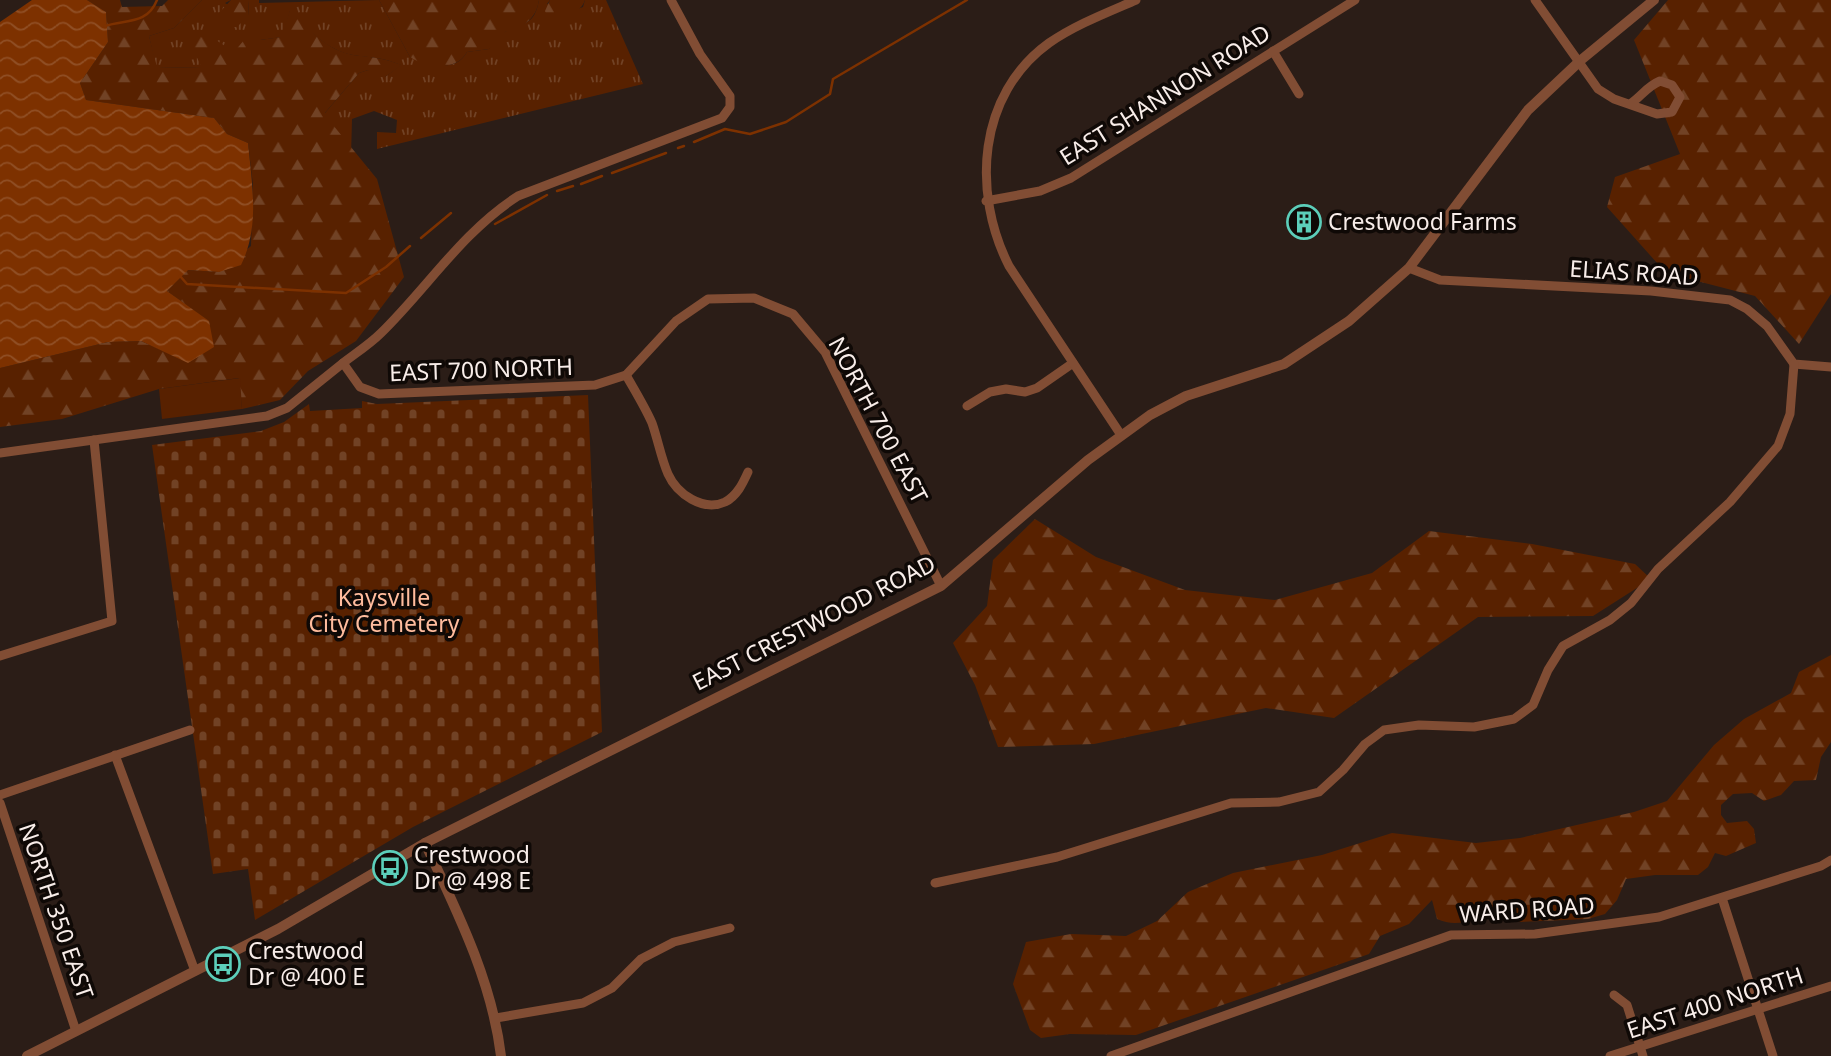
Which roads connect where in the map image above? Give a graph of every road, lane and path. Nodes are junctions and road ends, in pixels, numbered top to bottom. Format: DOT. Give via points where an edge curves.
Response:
graph roads {
  1 [pos="671,0"];
  2 [pos="1136,0"];
  3 [pos="1355,0"];
  4 [pos="1535,0"];
  5 [pos="1654,0"];
  6 [pos="1273,51"];
  7 [pos="1581,60"];
  8 [pos="1299,94"];
  9 [pos="1630,104"];
  10 [pos="986,201"];
  11 [pos="1409,268"];
  12 [pos="343,363"];
  13 [pos="1073,363"];
  14 [pos="1794,364"];
  15 [pos="1831,367"];
  16 [pos="626,375"];
  17 [pos="967,406"];
  18 [pos="1121,435"];
  19 [pos="93,440"];
  20 [pos="0,453"];
  21 [pos="748,472"];
  22 [pos="941,586"];
  23 [pos="0,656"];
  24 [pos="190,730"];
  25 [pos="115,755"];
  26 [pos="0,795"];
  27 [pos="0,803"];
  28 [pos="425,843"];
  29 [pos="1831,860"];
  30 [pos="935,883"];
  31 [pos="1721,898"];
  32 [pos="730,928"];
  33 [pos="195,971"];
  34 [pos="1831,986"];
  35 [pos="1614,995"];
  36 [pos="1758,1009"];
  37 [pos="496,1018"];
  38 [pos="76,1031"];
  39 [pos="1642,1051"];
  40 [pos="27,1056"];
  41 [pos="501,1056"];
  42 [pos="1111,1056"];
  43 [pos="1610,1056"];
  44 [pos="1773,1056"];
  1 -- 12 [label="street" via="700,54 730,96 730,107 722,118 518,196 494,211 381,333"];
  2 -- 10 [label="street" via="1048,44 1007,89 985,160"];
  3 -- 6 [label="street, EAST SHANNON ROAD"];
  4 -- 7 [label="street"];
  5 -- 7 [label="street, EAST CRESTWOOD ROAD"];
  6 -- 8 [label="street"];
  6 -- 10 [label="street, EAST SHANNON ROAD" via="1071,178 1040,191"];
  7 -- 9 [label="street" via="1598,89"];
  7 -- 11 [label="street, EAST CRESTWOOD ROAD" via="1528,110"];
  9 -- 9 [label="street" via="1669,114 1680,97 1672,85 1660,81 1646,87"];
  10 -- 13 [label="street" via="995,239 1009,266"];
  11 -- 14 [label="street, ELIAS ROAD" via="1440,280 1651,291 1730,300 1767,326"];
  11 -- 18 [label="street, EAST CRESTWOOD ROAD" via="1349,321 1284,364 1186,396"];
  12 -- 16 [label="street, EAST 700 NORTH" via="360,387 379,394 595,385"];
  12 -- 19 [label="street" via="287,408 267,416"];
  13 -- 17 [label="street" via="1037,388 990,392"];
  13 -- 18 [label="street"];
  14 -- 15 [label="street"];
  14 -- 30 [label="street" via="1790,414 1778,446 1730,502 1658,569 1631,603 1563,646 1533,705 1514,719 1474,727 1419,724 1384,730 1319,792 1279,802 1231,803 1057,857"];
  16 -- 21 [label="street" via="651,422 668,475 684,495 708,504 725,502 740,489"];
  16 -- 22 [label="street, NORTH 700 EAST" via="676,321 708,299 754,298 793,314 825,352"];
  18 -- 22 [label="street, EAST CRESTWOOD ROAD"];
  19 -- 20 [label="street"];
  19 -- 23 [label="street" via="112,621"];
  22 -- 28 [label="street, EAST CRESTWOOD ROAD"];
  24 -- 25 [label="street"];
  25 -- 26 [label="street"];
  25 -- 33 [label="street"];
  27 -- 38 [label="street, NORTH 350 EAST"];
  28 -- 33 [label="street, EAST CRESTWOOD ROAD" via="278,929"];
  28 -- 37 [label="street" via="486,983"];
  29 -- 31 [label="street, WARD ROAD"];
  31 -- 36 [label="street"];
  31 -- 42 [label="street, WARD ROAD" via="1659,917 1535,934 1451,935"];
  32 -- 37 [label="street" via="674,942 641,959 612,988 583,1003"];
  33 -- 38 [label="street, EAST CRESTWOOD ROAD"];
  34 -- 36 [label="street, EAST 400 NORTH"];
  35 -- 39 [label="street" via="1627,1005"];
  36 -- 39 [label="street, EAST 400 NORTH"];
  36 -- 44 [label="street"];
  37 -- 41 [label="street"];
  38 -- 40 [label="street, EAST CRESTWOOD ROAD"];
  39 -- 43 [label="street, EAST 400 NORTH"];
}
